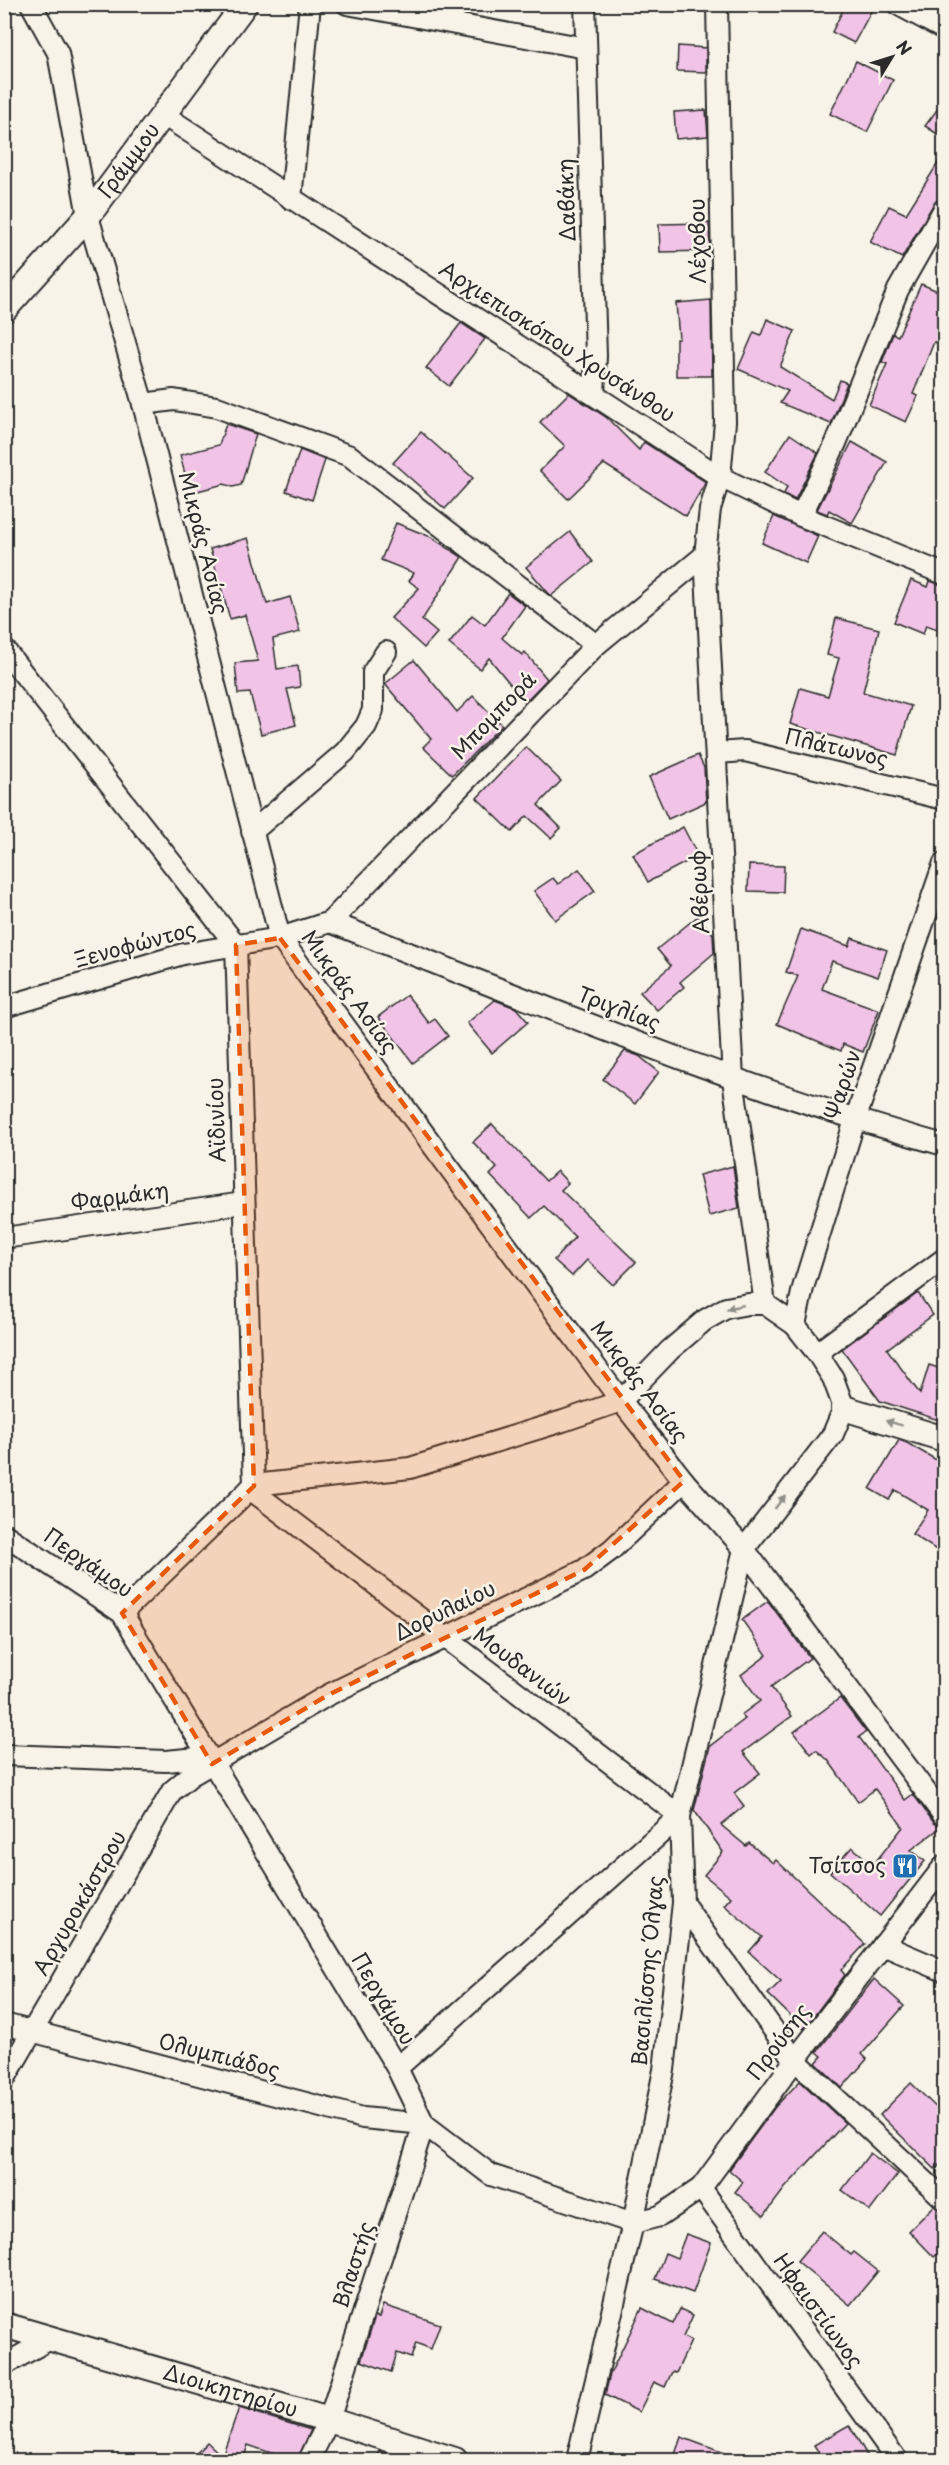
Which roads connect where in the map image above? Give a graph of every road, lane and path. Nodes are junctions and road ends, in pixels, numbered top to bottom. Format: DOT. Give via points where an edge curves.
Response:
graph roads {
  1 [pos="31,4"];
  2 [pos="245,4"];
  3 [pos="310,4"];
  4 [pos="347,4"];
  5 [pos="585,4"];
  6 [pos="717,4"];
  7 [pos="902,4"];
  8 [pos="945,27"];
  9 [pos="586,48"];
  10 [pos="162,114"];
  11 [pos="291,199"];
  12 [pos="945,209"];
  13 [pos="88,216"];
  14 [pos="4,310"];
  15 [pos="594,394"];
  16 [pos="143,404"];
  17 [pos="720,477"];
  18 [pos="801,516"];
  19 [pos="705,555"];
  20 [pos="945,574"];
  21 [pos="596,645"];
  22 [pos="4,649"];
  23 [pos="386,652"];
  24 [pos="717,753"];
  25 [pos="945,799"];
  26 [pos="252,832"];
  27 [pos="945,863"];
  28 [pos="330,922"];
  29 [pos="280,938"];
  30 [pos="236,945"];
  31 [pos="6,1001"];
  32 [pos="734,1079"];
  33 [pos="855,1120"];
  34 [pos="945,1145"];
  35 [pos="243,1203"];
  36 [pos="4,1238"];
  37 [pos="945,1259"];
  38 [pos="765,1304"];
  39 [pos="795,1325"];
  40 [pos="817,1353"];
  41 [pos="621,1401"];
  42 [pos="844,1408"];
  43 [pos="945,1439"];
  44 [pos="684,1482"];
  45 [pos="252,1487"];
  46 [pos="4,1534"];
  47 [pos="744,1549"];
  48 [pos="122,1613"];
  49 [pos="444,1638"];
  50 [pos="4,1755"];
  51 [pos="210,1760"];
  52 [pos="680,1816"];
  53 [pos="945,1816"];
  54 [pos="945,1866"];
  55 [pos="683,1903"];
  56 [pos="883,1945"];
  57 [pos="945,1971"];
  58 [pos="4,2024"];
  59 [pos="33,2033"];
  60 [pos="795,2060"];
  61 [pos="397,2068"];
  62 [pos="4,2080"];
  63 [pos="424,2124"];
  64 [pos="701,2188"];
  65 [pos="945,2199"];
  66 [pos="633,2223"];
  67 [pos="4,2325"];
  68 [pos="50,2339"];
  69 [pos="4,2365"];
  70 [pos="329,2420"];
  71 [pos="309,2460"];
  72 [pos="455,2460"];
  73 [pos="577,2460"];
  74 [pos="897,2460"];
  1 -- 13 [label="street, Μικράς Ασίας" via="58,53"];
  2 -- 10 [label="street, Γράμμου"];
  3 -- 11 [label="street"];
  4 -- 9 [label="street"];
  5 -- 9 [label="street, Δαβάκη"];
  6 -- 17 [label="street, Λέχοβου" via="725,412"];
  7 -- 8 [label="street"];
  9 -- 15 [label="street, Δαβάκη"];
  10 -- 11 [label="street, Αρχιεπισκόπου Χρυσάνθου"];
  10 -- 13 [label="street, Γράμμου"];
  11 -- 15 [label="street, Αρχιεπισκόπου Χρυσάνθου"];
  12 -- 18 [label="street" via="898,290 836,443"];
  13 -- 14 [label="street, Γράμμου"];
  13 -- 16 [label="street, Μικράς Ασίας"];
  15 -- 17 [label="street, Αρχιεπισκόπου Χρυσάνθου"];
  16 -- 21 [label="street" via="174,400 217,407 350,456"];
  16 -- 26 [label="street, Μικράς Ασίας"];
  17 -- 18 [label="street, Αρχιεπισκόπου Χρυσάνθου"];
  17 -- 19 [label="street, Αβέρωφ" via="710,509"];
  18 -- 20 [label="street, Αρχιεπισκόπου Χρυσάνθου"];
  19 -- 21 [label="street, Μπομπορά"];
  19 -- 24 [label="street, Αβέρωφ"];
  21 -- 28 [label="street, Μπομπορά"];
  22 -- 30 [label="street"];
  23 -- 26 [label="street" via="373,672 373,710 366,726 345,752"];
  24 -- 25 [label="street, Πλάτωνος" via="745,751"];
  24 -- 32 [label="street, Αβέρωφ"];
  26 -- 29 [label="street, Μικράς Ασίας"];
  27 -- 33 [label="street, Ψαρών"];
  28 -- 29 [label="street"];
  28 -- 32 [label="street, Τριγλίας"];
  29 -- 30 [label="street, Ξενοφώντος"];
  29 -- 41 [label="street, Μικράς Ασίας"];
  30 -- 31 [label="street, Ξενοφώντος" via="183,954"];
  30 -- 35 [label="street, Αϊδινίου"];
  32 -- 33 [label="street, Τριγλίας"];
  32 -- 38 [label="street, Αβέρωφ"];
  33 -- 34 [label="street, Τριγλίας"];
  33 -- 39 [label="street, Ψαρών"];
  35 -- 36 [label="street, Φαρμάκη"];
  35 -- 45 [label="street, Αϊδινίου"];
  37 -- 40 [label="street"];
  38 -- 39 [label="street"];
  38 -- 41 [label="street, one-way" via="726,1308 705,1320"];
  39 -- 40 [label="street"];
  40 -- 42 [label="street" via="833,1378"];
  41 -- 44 [label="street, Μικράς Ασίας"];
  41 -- 45 [label="street" via="410,1468"];
  43 -- 42 [label="street, one-way"];
  47 -- 42 [label="street, one-way" via="833,1434"];
  44 -- 47 [label="street, Μικράς Ασίας"];
  44 -- 49 [label="street, Δορυλαίου" via="584,1570"];
  45 -- 48 [label="street"];
  45 -- 49 [label="street, Μουδανιών"];
  46 -- 48 [label="street, Περγάμου"];
  47 -- 52 [label="street, Βασιλίσσης Όλγας"];
  47 -- 53 [label="street, Μικράς Ασίας"];
  48 -- 51 [label="street, Περγάμου"];
  49 -- 51 [label="street, Δορυλαίου" via="328,1695"];
  49 -- 52 [label="street, Μουδανιών"];
  50 -- 51 [label="street"];
  51 -- 59 [label="street, Αργυροκάστρου" via="172,1791"];
  51 -- 61 [label="street, Περγάμου"];
  52 -- 55 [label="street, Βασιλίσσης Όλγας"];
  52 -- 61 [label="street"];
  54 -- 56 [label="street, Προύσης"];
  55 -- 60 [label="street"];
  55 -- 66 [label="street, Βασιλίσσης Όλγας" via="664,2070"];
  56 -- 57 [label="street"];
  56 -- 60 [label="street, Προύσης"];
  58 -- 59 [label="street, Ολυμπιάδος"];
  59 -- 62 [label="street, Αργυροκάστρου"];
  59 -- 63 [label="street, Ολυμπιάδος" via="363,2118"];
  60 -- 64 [label="street, Προύσης"];
  60 -- 65 [label="street"];
  61 -- 63 [label="street, Περγάμου"];
  63 -- 66 [label="street, Περγάμου" via="491,2175"];
  63 -- 70 [label="street, Βλαστής"];
  64 -- 66 [label="street, Προύσης" via="660,2216"];
  64 -- 74 [label="street, Ηφαιστίωνος"];
  66 -- 73 [label="street"];
  67 -- 68 [label="street, Διοικητηρίου"];
  68 -- 69 [label="street"];
  68 -- 70 [label="street, Διοικητηρίου"];
  70 -- 71 [label="street, Βλαστής"];
  70 -- 72 [label="street, Διοικητηρίου"];
}
